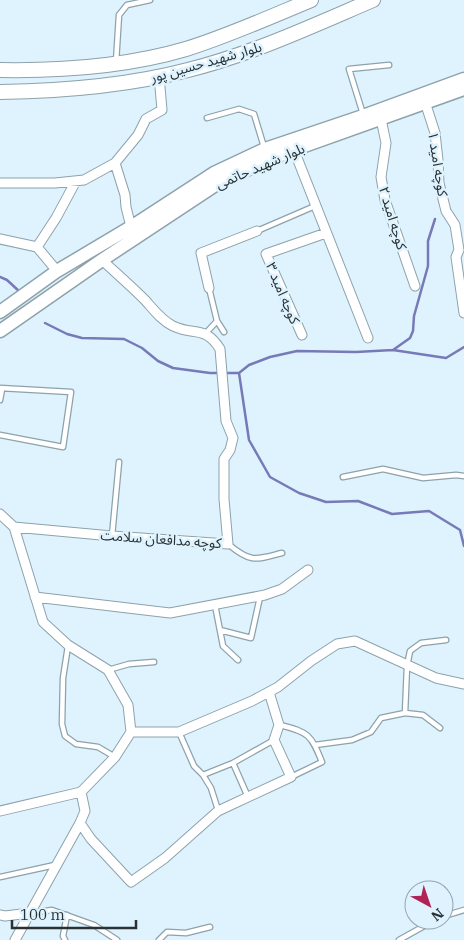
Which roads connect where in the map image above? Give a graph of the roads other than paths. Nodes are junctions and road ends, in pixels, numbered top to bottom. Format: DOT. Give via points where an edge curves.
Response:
graph roads {
  1 [pos="150,0"];
  2 [pos="310,0"];
  3 [pos="373,0"];
  4 [pos="116,63"];
  5 [pos="389,65"];
  6 [pos="0,70"];
  7 [pos="159,76"];
  8 [pos="464,79"];
  9 [pos="464,89"];
  10 [pos="0,92"];
  11 [pos="425,102"];
  12 [pos="363,116"];
  13 [pos="207,118"];
  14 [pos="381,119"];
  15 [pos="292,145"];
  16 [pos="265,149"];
  17 [pos="115,163"];
  18 [pos="76,181"];
  19 [pos="0,183"];
  20 [pos="316,206"];
  21 [pos="131,228"];
  22 [pos="257,231"];
  23 [pos="326,233"];
  24 [pos="0,239"];
  25 [pos="37,247"];
  26 [pos="102,260"];
  27 [pos="57,271"];
  28 [pos="415,286"];
  29 [pos="209,288"];
  30 [pos="0,312"];
  31 [pos="464,313"];
  32 [pos="218,320"];
  33 [pos="0,330"];
  34 [pos="224,332"];
  35 [pos="206,333"];
  36 [pos="302,335"];
  37 [pos="368,338"];
  38 [pos="1,388"];
  39 [pos="0,400"];
  40 [pos="0,435"];
  41 [pos="119,462"];
  42 [pos="464,476"];
  43 [pos="343,477"];
  44 [pos="0,514"];
  45 [pos="14,526"];
  46 [pos="112,536"];
  47 [pos="228,544"];
  48 [pos="282,553"];
  49 [pos="308,570"];
  50 [pos="260,596"];
  51 [pos="35,597"];
  52 [pos="215,604"];
  53 [pos="220,630"];
  54 [pos="446,640"];
  55 [pos="68,645"];
  56 [pos="238,660"];
  57 [pos="154,662"];
  58 [pos="407,666"];
  59 [pos="108,670"];
  60 [pos="464,684"];
  61 [pos="269,692"];
  62 [pos="405,713"];
  63 [pos="279,725"];
  64 [pos="440,728"];
  65 [pos="131,732"];
  66 [pos="179,732"];
  67 [pos="274,740"];
  68 [pos="315,745"];
  69 [pos="115,757"];
  70 [pos="233,763"];
  71 [pos="203,775"];
  72 [pos="291,777"];
  73 [pos="81,792"];
  74 [pos="248,797"];
  75 [pos="218,810"];
  76 [pos="0,811"];
  77 [pos="80,823"];
  78 [pos="57,865"];
  79 [pos="0,877"];
  80 [pos="30,913"];
  81 [pos="0,915"];
  82 [pos="67,916"];
  83 [pos="210,927"];
  84 [pos="417,930"];
  85 [pos="15,940"];
  86 [pos="66,940"];
  87 [pos="117,940"];
  88 [pos="159,940"];
  89 [pos="399,940"];
  1 -- 4 [label="lane" via="127,5 119,14"];
  2 -- 4 [label="main road, بلوار شهيد حسین پور" via="185,49"];
  3 -- 7 [label="main road, بلوار شهيد حسین پور" via="272,43"];
  4 -- 6 [label="main road, بلوار شهيد حسین پور"];
  5 -- 12 [label="lane" via="349,68"];
  7 -- 10 [label="main road, بلوار شهيد حسین پور" via="96,87"];
  7 -- 17 [label="street" via="162,110 146,119 138,135"];
  8 -- 12 [label="main road, بلوار شهید حاتمی"];
  9 -- 11 [label="main road, بلوار شهید حاتمی"];
  11 -- 14 [label="main road, بلوار شهید حاتمی"];
  11 -- 31 [label="street, کوچه امید ۱" via="435,133 439,183 446,211 455,225"];
  12 -- 15 [label="main road, بلوار شهید حاتمی"];
  13 -- 16 [label="lane" via="240,109 254,114"];
  14 -- 15 [label="main road, بلوار شهید حاتمی"];
  14 -- 28 [label="street, کوچه امید ۲" via="386,143 381,177 384,200"];
  15 -- 16 [label="main road, بلوار شهید حاتمی"];
  15 -- 20 [label="street"];
  15 -- 26 [label="main road, بلوار شهید حاتمی" via="210,187"];
  16 -- 21 [label="main road, بلوار شهید حاتمی" via="214,173"];
  17 -- 18 [label="street"];
  17 -- 21 [label="street"];
  18 -- 19 [label="street"];
  18 -- 25 [label="street"];
  20 -- 22 [label="lane"];
  20 -- 23 [label="street"];
  21 -- 27 [label="main road, بلوار شهید حاتمی"];
  22 -- 29 [label="street" via="201,253"];
  23 -- 36 [label="street, کوچه امید ۳" via="266,254"];
  23 -- 37 [label="street"];
  24 -- 25 [label="street"];
  25 -- 27 [label="street"];
  26 -- 33 [label="main road, بلوار شهید حاتمی"];
  26 -- 35 [label="street" via="173,326"];
  27 -- 30 [label="main road, بلوار شهید حاتمی"];
  29 -- 32 [label="lane"];
  32 -- 34 [label="lane"];
  32 -- 35 [label="lane"];
  35 -- 47 [label="street, کوچه مدافعان سلامت" via="217,345 222,361 226,421 233,438 224,459"];
  38 -- 39 [label="lane"];
  38 -- 40 [label="lane" via="71,392 63,448"];
  41 -- 46 [label="lane"];
  42 -- 43 [label="lane" via="423,478 383,469"];
  44 -- 45 [label="street"];
  45 -- 46 [label="street, کوچه مدافعان سلامت"];
  45 -- 51 [label="street"];
  46 -- 47 [label="street, کوچه مدافعان سلامت"];
  47 -- 48 [label="lane" via="249,558"];
  49 -- 50 [label="street" via="282,589"];
  50 -- 52 [label="street"];
  50 -- 53 [label="lane" via="251,638"];
  51 -- 52 [label="street" via="170,613"];
  51 -- 55 [label="street" via="43,622"];
  52 -- 53 [label="lane"];
  53 -- 56 [label="lane" via="223,646"];
  54 -- 58 [label="lane" via="421,644 410,651"];
  55 -- 59 [label="street"];
  55 -- 69 [label="lane" via="63,678 62,724 65,736 76,744 98,747"];
  57 -- 59 [label="lane"];
  58 -- 60 [label="street" via="436,678"];
  58 -- 61 [label="street" via="355,642 337,644"];
  58 -- 62 [label="lane"];
  59 -- 65 [label="street" via="128,705"];
  61 -- 63 [label="street"];
  61 -- 66 [label="street"];
  62 -- 64 [label="lane" via="423,715"];
  62 -- 68 [label="lane" via="381,718 372,732 352,740"];
  63 -- 67 [label="street"];
  63 -- 68 [label="lane" via="300,730"];
  65 -- 66 [label="street"];
  65 -- 69 [label="street"];
  66 -- 71 [label="lane" via="194,766"];
  67 -- 70 [label="lane"];
  67 -- 72 [label="street"];
  68 -- 72 [label="lane" via="322,762"];
  69 -- 73 [label="street"];
  70 -- 71 [label="lane"];
  70 -- 74 [label="lane"];
  71 -- 75 [label="lane" via="212,788"];
  72 -- 74 [label="street"];
  73 -- 76 [label="street"];
  73 -- 77 [label="street" via="85,811"];
  74 -- 75 [label="street"];
  75 -- 77 [label="street" via="164,858 131,882"];
  77 -- 78 [label="street"];
  78 -- 79 [label="lane"];
  78 -- 80 [label="street"];
  80 -- 81 [label="street"];
  80 -- 82 [label="lane" via="52,910"];
  80 -- 85 [label="street"];
  82 -- 86 [label="lane"];
  82 -- 87 [label="lane" via="94,925"];
  83 -- 88 [label="lane" via="186,934 168,932"];
  84 -- 89 [label="lane"];
}
